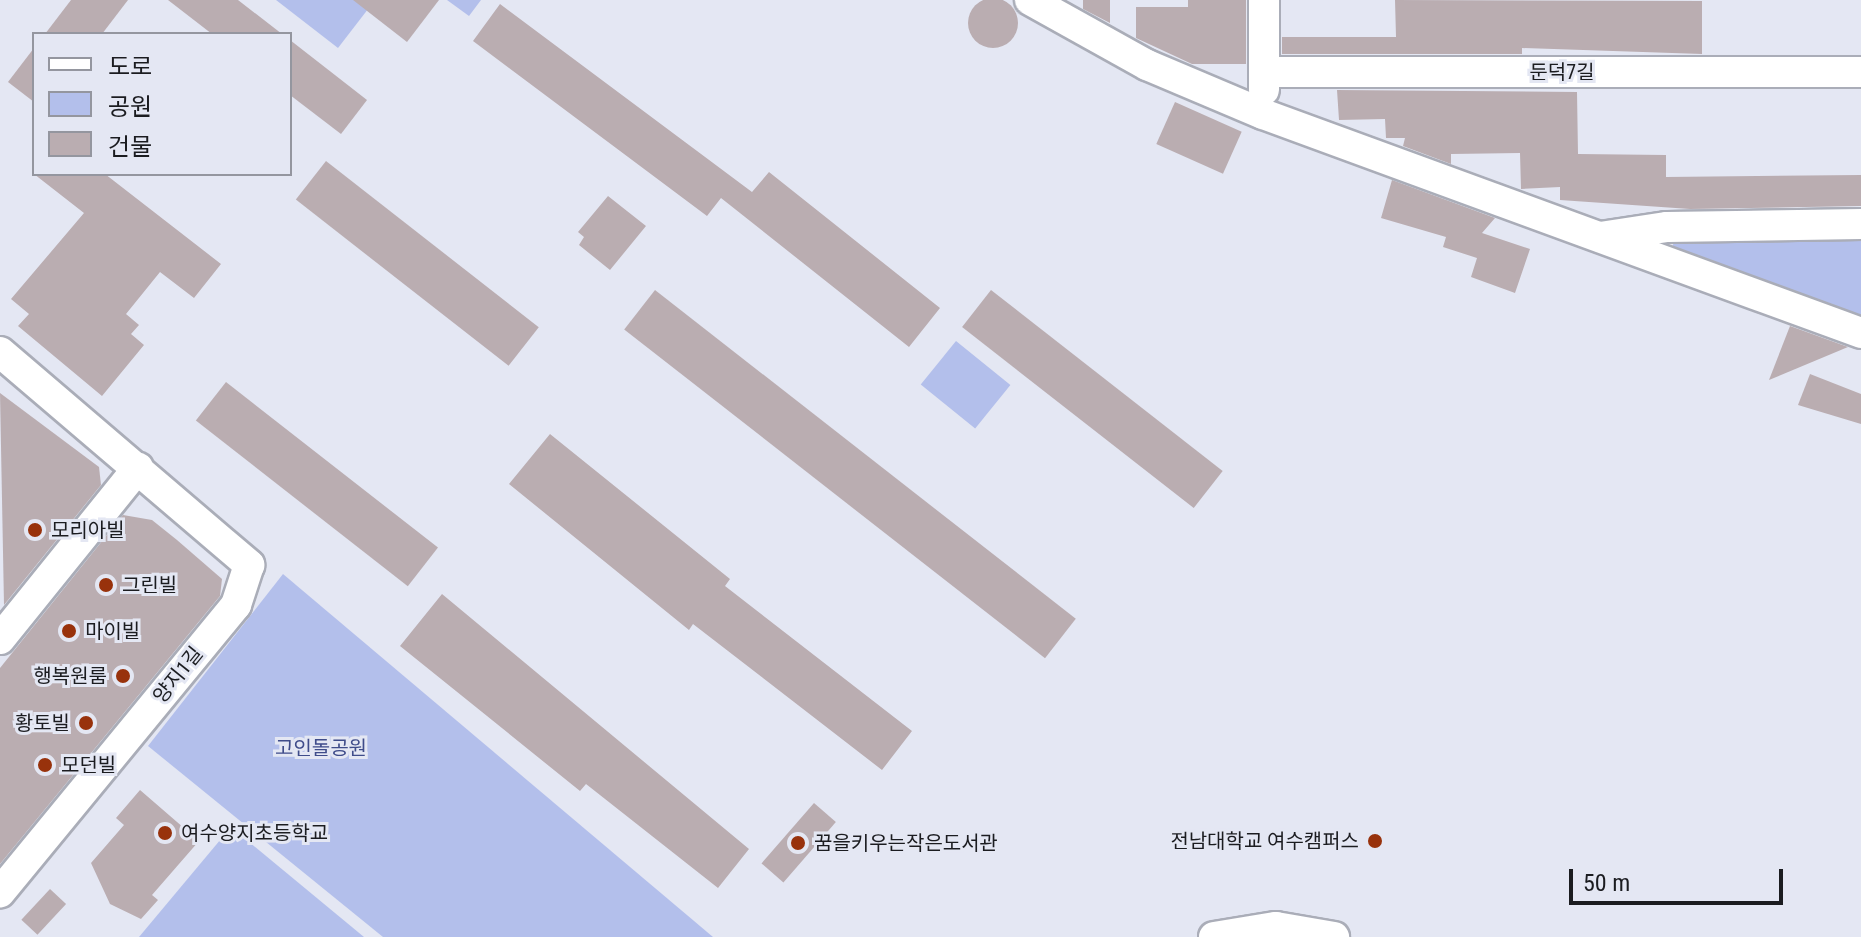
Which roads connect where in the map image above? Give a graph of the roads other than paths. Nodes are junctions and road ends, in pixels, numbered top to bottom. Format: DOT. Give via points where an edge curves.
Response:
graph roads {
  1 [pos="1030,0"];
  2 [pos="1264,0"];
  3 [pos="1264,72"];
  4 [pos="1861,72"];
  5 [pos="1263,114"];
  6 [pos="1861,224"];
  7 [pos="1596,237"];
  8 [pos="1861,333"];
  9 [pos="0,352"];
  10 [pos="138,468"];
  11 [pos="0,639"];
  12 [pos="0,892"];
  13 [pos="1214,937"];
  14 [pos="1334,937"];
  1 -- 5 [label="street" via="1147,65"];
  2 -- 3 [label="street"];
  3 -- 4 [label="street, 둔덕7길"];
  3 -- 5 [label="street"];
  5 -- 7 [label="street"];
  6 -- 7 [label="street" via="1667,227"];
  7 -- 8 [label="street"];
  9 -- 10 [label="street, 양지1길"];
  10 -- 11 [label="street"];
  10 -- 12 [label="street, 양지1길" via="241,553 248,576 236,605"];
  13 -- 14 [label="street" via="1276,927"];
}
